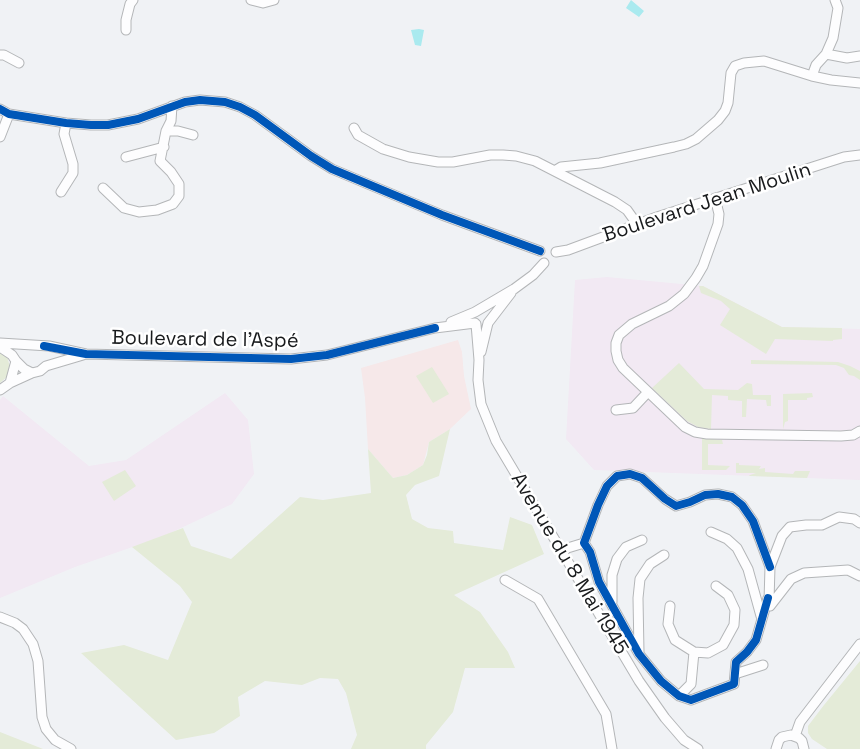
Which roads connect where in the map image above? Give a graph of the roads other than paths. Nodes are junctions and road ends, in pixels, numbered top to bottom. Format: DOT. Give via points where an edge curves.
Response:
graph roads {
  1 [pos="134,0"];
  2 [pos="251,0"];
  3 [pos="274,0"];
  4 [pos="835,0"];
  5 [pos="126,30"];
  6 [pos="826,54"];
  7 [pos="0,55"];
  8 [pos="860,56"];
  9 [pos="19,63"];
  10 [pos="812,76"];
  11 [pos="860,83"];
  12 [pos="172,106"];
  13 [pos="5,112"];
  14 [pos="66,123"];
  15 [pos="354,128"];
  16 [pos="166,131"];
  17 [pos="193,135"];
  18 [pos="0,137"];
  19 [pos="164,147"];
  20 [pos="860,155"];
  21 [pos="126,157"];
  22 [pos="556,170"];
  23 [pos="103,188"];
  24 [pos="61,192"];
  25 [pos="715,198"];
  26 [pos="637,224"];
  27 [pos="540,251"];
  28 [pos="556,252"];
  29 [pos="544,262"];
  30 [pos="514,289"];
  31 [pos="478,310"];
  32 [pos="489,322"];
  33 [pos="476,323"];
  34 [pos="435,328"];
  35 [pos="0,345"];
  36 [pos="25,345"];
  37 [pos="44,346"];
  38 [pos="86,354"];
  39 [pos="15,360"];
  40 [pos="479,360"];
  41 [pos="46,366"];
  42 [pos="33,373"];
  43 [pos="10,383"];
  44 [pos="0,390"];
  45 [pos="648,392"];
  46 [pos="616,410"];
  47 [pos="860,431"];
  48 [pos="860,523"];
  49 [pos="711,532"];
  50 [pos="642,540"];
  51 [pos="584,543"];
  52 [pos="561,550"];
  53 [pos="664,555"];
  54 [pos="770,567"];
  55 [pos="860,576"];
  56 [pos="505,580"];
  57 [pos="716,586"];
  58 [pos="769,602"];
  59 [pos="611,605"];
  60 [pos="670,606"];
  61 [pos="762,616"];
  62 [pos="0,617"];
  63 [pos="860,644"];
  64 [pos="694,652"];
  65 [pos="639,654"];
  66 [pos="763,665"];
  67 [pos="735,674"];
  68 [pos="679,696"];
  69 [pos="795,736"];
  70 [pos="71,749"];
  71 [pos="612,749"];
  72 [pos="698,749"];
  73 [pos="776,749"];
  74 [pos="804,749"];
  1 -- 5 [label="street" via="129,4"];
  2 -- 3 [label="street"];
  4 -- 6 [label="street" via="838,8 833,38"];
  6 -- 8 [label="street"];
  6 -- 10 [label="street"];
  7 -- 9 [label="street"];
  10 -- 11 [label="street"];
  10 -- 22 [label="street" via="764,61 735,66 730,73 724,111 696,139 674,147"];
  12 -- 14 [label="street" via="108,125"];
  12 -- 16 [label="street"];
  12 -- 27 [label="street" via="200,100 240,107 332,169 442,216"];
  13 -- 14 [label="street"];
  13 -- 18 [label="street"];
  14 -- 24 [label="street" via="64,134 73,173"];
  15 -- 22 [label="street" via="358,135 383,149 409,157 453,162 490,155 516,156"];
  16 -- 17 [label="street"];
  16 -- 19 [label="street"];
  19 -- 21 [label="street"];
  19 -- 23 [label="street" via="160,161 179,184 179,196 173,204 139,212 124,208"];
  20 -- 25 [label="street, Boulevard Jean Moulin"];
  22 -- 26 [label="street" via="627,210"];
  25 -- 26 [label="street, Boulevard Jean Moulin"];
  25 -- 45 [label="street" via="718,224 696,279 669,306 624,329 616,343 623,368"];
  26 -- 28 [label="street, Boulevard Jean Moulin"];
  27 -- 28 [label="street" via="550,246"];
  27 -- 29 [label="street"];
  28 -- 29 [label="street" via="553,261"];
  29 -- 30 [label="street, Boulevard de l'Aspé"];
  30 -- 31 [label="street, Boulevard de l'Aspé"];
  30 -- 32 [label="street, Boulevard de l'Aspé"];
  31 -- 32 [label="street" via="489,312"];
  31 -- 33 [label="street" via="473,318"];
  31 -- 34 [label="street, Boulevard de l'Aspé"];
  32 -- 33 [label="street" via="481,326"];
  32 -- 40 [label="street, Avenue du 8 Mai 1945"];
  33 -- 34 [label="street, Boulevard de l'Aspé"];
  33 -- 40 [label="street, Avenue du 8 Mai 1945"];
  34 -- 38 [label="street, Boulevard de l'Aspé" via="307,358"];
  35 -- 36 [label="street"];
  35 -- 39 [label="street"];
  36 -- 37 [label="street"];
  36 -- 39 [label="street" via="16,353"];
  37 -- 38 [label="street, Boulevard de l'Aspé"];
  37 -- 41 [label="street" via="49,360"];
  38 -- 41 [label="street, Boulevard de l'Aspé"];
  39 -- 42 [label="street"];
  39 -- 43 [label="street"];
  40 -- 52 [label="street, Avenue du 8 Mai 1945" via="481,404 496,441"];
  41 -- 42 [label="street"];
  42 -- 43 [label="street"];
  43 -- 44 [label="street"];
  45 -- 46 [label="street" via="633,408"];
  45 -- 47 [label="street" via="685,427 706,434 841,436"];
  48 -- 54 [label="street" via="839,517 822,525 790,527 782,536"];
  49 -- 61 [label="street" via="737,548 748,569"];
  50 -- 59 [label="street" via="626,547 617,559"];
  51 -- 52 [label="street"];
  51 -- 54 [label="street" via="607,486 617,476 630,474 642,478 676,506 705,495 732,497 753,521"];
  51 -- 59 [label="street"];
  52 -- 72 [label="street, Avenue du 8 Mai 1945" via="639,681 684,740"];
  53 -- 65 [label="street" via="650,564 640,579"];
  54 -- 58 [label="street"];
  55 -- 58 [label="street" via="848,570 804,573 791,579"];
  56 -- 71 [label="street" via="538,599 606,714"];
  57 -- 64 [label="street" via="728,595 735,610 734,625 723,645 708,653"];
  58 -- 61 [label="street"];
  59 -- 65 [label="street"];
  60 -- 64 [label="street" via="668,624 675,640"];
  61 -- 67 [label="street" via="756,640 736,662"];
  62 -- 70 [label="street" via="23,629 33,644 46,729"];
  63 -- 69 [label="street" via="800,722"];
  64 -- 68 [label="street" via="691,684"];
  65 -- 68 [label="street"];
  66 -- 67 [label="street"];
  67 -- 68 [label="street" via="734,684 691,700"];
  69 -- 73 [label="street" via="782,737"];
  69 -- 74 [label="street"];
}
